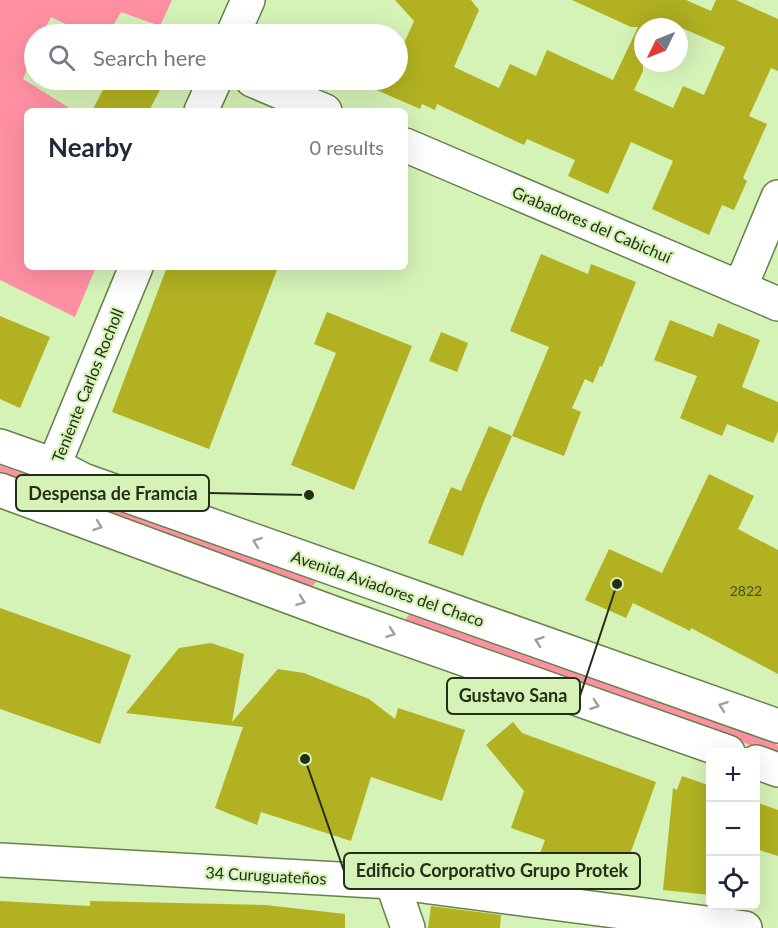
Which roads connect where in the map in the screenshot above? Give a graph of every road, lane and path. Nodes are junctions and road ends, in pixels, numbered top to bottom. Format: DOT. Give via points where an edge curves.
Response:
graph roads {
  1 [pos="248,0"];
  2 [pos="237,24"];
  3 [pos="210,90"];
  4 [pos="276,90"];
  5 [pos="202,108"];
  6 [pos="318,108"];
  7 [pos="408,146"];
  8 [pos="778,197"];
  9 [pos="135,270"];
  10 [pos="740,288"];
  11 [pos="778,304"];
  12 [pos="0,446"];
  13 [pos="54,465"];
  14 [pos="0,490"];
  15 [pos="43,506"];
  16 [pos="351,576"];
  17 [pos="336,614"];
  18 [pos="778,726"];
  19 [pos="715,748"];
  20 [pos="760,763"];
  21 [pos="778,770"];
  22 [pos="0,860"];
  23 [pos="392,882"];
  24 [pos="408,928"];
  25 [pos="745,928"];
  1 -- 2 [label="main road"];
  3 -- 5 [label="main road"];
  4 -- 6 [label="main road"];
  7 -- 10 [label="main road, Grabadores del Cabichuí"];
  8 -- 10 [label="main road"];
  9 -- 13 [label="main road, Teniente Carlos Rocholl"];
  10 -- 11 [label="main road, Grabadores del Cabichuí"];
  12 -- 13 [label="main road, Avenida Aviadores del Chaco"];
  13 -- 15 [label="main road, Teniente Carlos Rocholl"];
  16 -- 13 [label="main road, Avenida Aviadores del Chaco, one-way" via="83,480"];
  14 -- 15 [label="main road"];
  15 -- 17 [label="main road, one-way"];
  16 -- 17 [label="main road"];
  18 -- 16 [label="main road, Avenida Aviadores del Chaco, one-way"];
  17 -- 19 [label="main road, one-way"];
  20 -- 21 [label="main road"];
  22 -- 23 [label="main road, 34 Curuguateños"];
  23 -- 24 [label="main road"];
  23 -- 25 [label="main road, 34 Curuguateños"];
}
